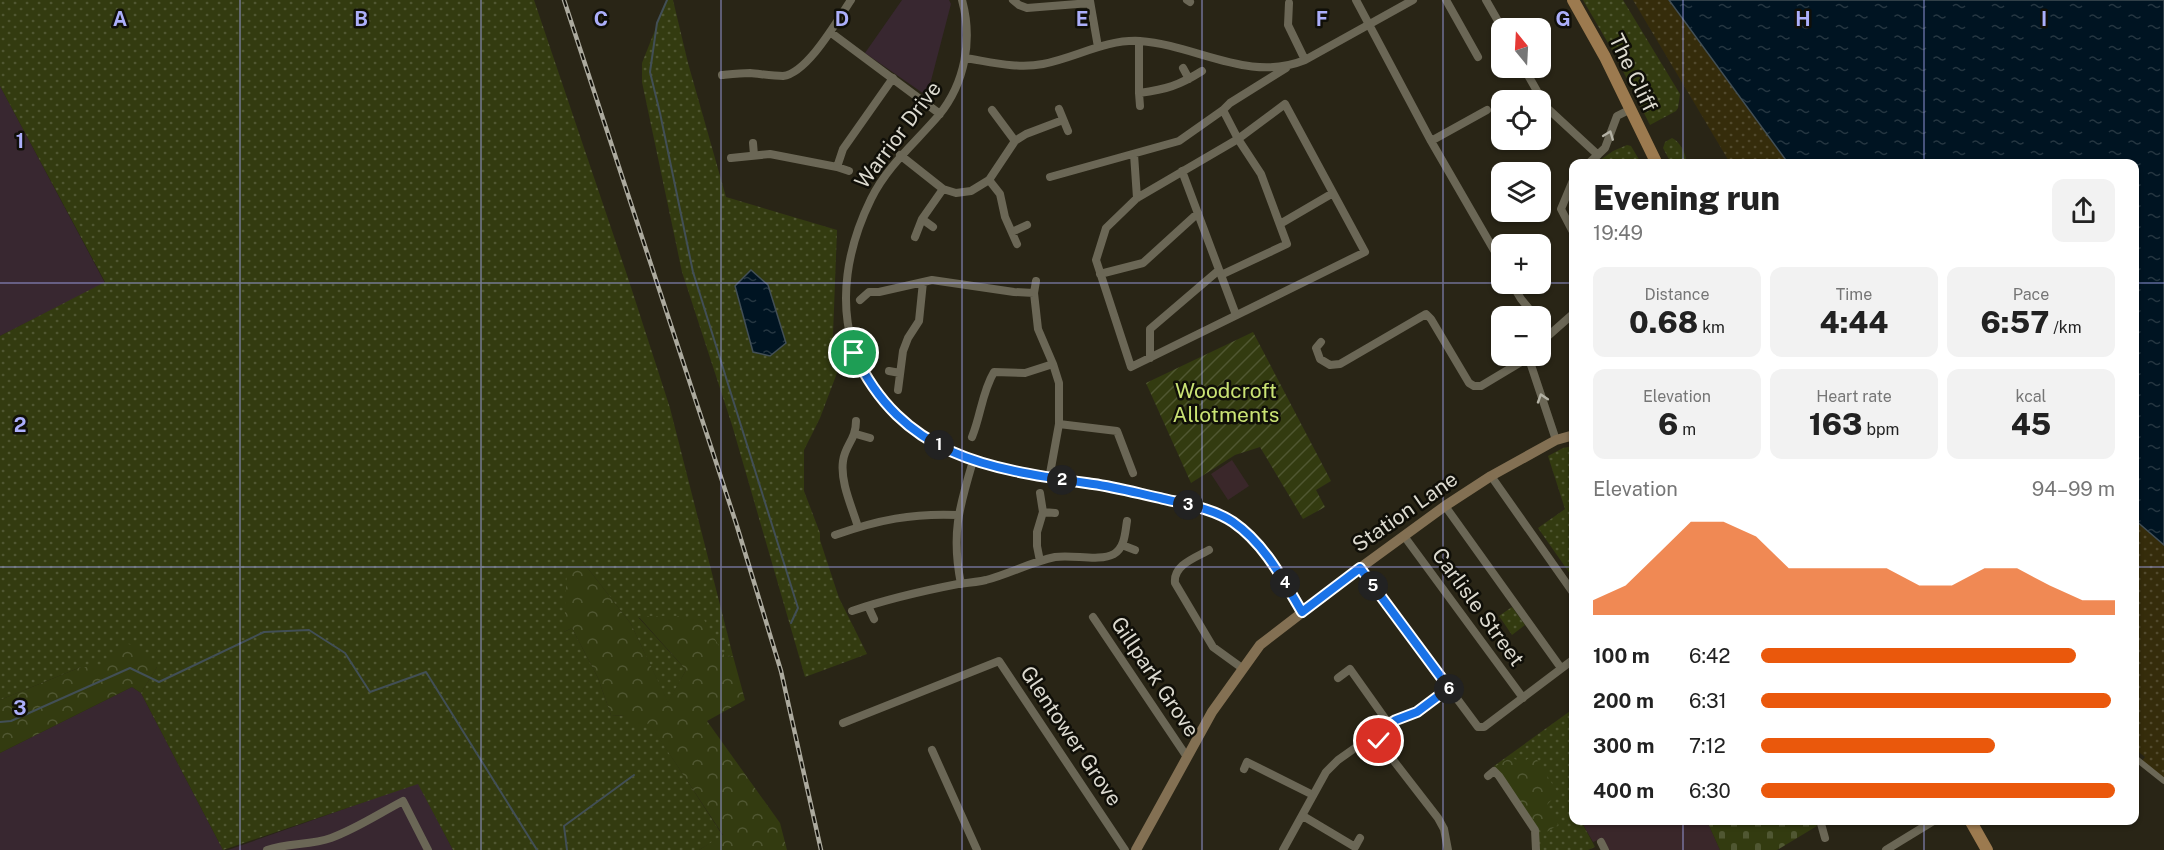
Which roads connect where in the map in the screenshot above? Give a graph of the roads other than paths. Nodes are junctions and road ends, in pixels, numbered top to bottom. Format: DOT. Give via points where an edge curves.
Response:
graph roads {
  1 [pos="851,0"];
  2 [pos="962,0"];
  3 [pos="1013,0"];
  4 [pos="1356,0"];
  5 [pos="1413,0"];
  6 [pos="1446,0"];
  7 [pos="1486,0"];
  8 [pos="1573,0"];
  9 [pos="1090,2"];
  10 [pos="1289,3"];
  11 [pos="1496,18"];
  12 [pos="1369,25"];
  13 [pos="830,32"];
  14 [pos="1139,41"];
  15 [pos="1098,46"];
  16 [pos="1478,57"];
  17 [pos="965,58"];
  18 [pos="1305,60"];
  19 [pos="1290,66"];
  20 [pos="1183,68"];
  21 [pos="1202,71"];
  22 [pos="722,75"];
  23 [pos="893,78"];
  24 [pos="1530,78"];
  25 [pos="1189,79"];
  26 [pos="1139,93"];
  27 [pos="1140,106"];
  28 [pos="1059,109"];
  29 [pos="1631,109"];
  30 [pos="992,110"];
  31 [pos="1223,110"];
  32 [pos="1487,110"];
  33 [pos="940,114"];
  34 [pos="1063,120"];
  35 [pos="1068,131"];
  36 [pos="1238,139"];
  37 [pos="1015,141"];
  38 [pos="1431,141"];
  39 [pos="753,143"];
  40 [pos="1134,154"];
  41 [pos="754,155"];
  42 [pos="900,155"];
  43 [pos="1598,156"];
  44 [pos="731,158"];
  45 [pos="1594,159"];
  46 [pos="1655,159"];
  47 [pos="837,168"];
  48 [pos="849,171"];
  49 [pos="1182,171"];
  50 [pos="1050,177"];
  51 [pos="989,180"];
  52 [pos="943,189"];
  53 [pos="1569,190"];
  54 [pos="1333,193"];
  55 [pos="1137,198"];
  56 [pos="1198,213"];
  57 [pos="922,219"];
  58 [pos="1569,223"];
  59 [pos="1280,224"];
  60 [pos="1027,225"];
  61 [pos="933,227"];
  62 [pos="1012,232"];
  63 [pos="915,237"];
  64 [pos="1017,244"];
  65 [pos="1491,245"];
  66 [pos="1220,272"];
  67 [pos="1100,274"];
  68 [pos="1036,281"];
  69 [pos="923,282"];
  70 [pos="1034,293"];
  71 [pos="860,300"];
  72 [pos="1236,315"];
  73 [pos="1569,317"];
  74 [pos="1551,332"];
  75 [pos="1321,342"];
  76 [pos="1150,358"];
  77 [pos="1053,363"];
  78 [pos="1514,366"];
  79 [pos="1531,366"];
  80 [pos="889,371"];
  81 [pos="900,372"];
  82 [pos="898,390"];
  83 [pos="856,421"];
  84 [pos="1059,424"];
  85 [pos="856,434"];
  86 [pos="972,436"];
  87 [pos="1569,436"];
  88 [pos="870,438"];
  89 [pos="1556,440"];
  90 [pos="974,461"];
  91 [pos="1133,473"];
  92 [pos="1491,476"];
  93 [pos="1049,479"];
  94 [pos="1040,494"];
  95 [pos="1445,506"];
  96 [pos="1043,512"];
  97 [pos="1054,513"];
  98 [pos="958,515"];
  99 [pos="1127,521"];
  100 [pos="858,527"];
  101 [pos="835,535"];
  102 [pos="1404,536"];
  103 [pos="1122,545"];
  104 [pos="1135,550"];
  105 [pos="1209,550"];
  106 [pos="1040,561"];
  107 [pos="1360,568"];
  108 [pos="961,584"];
  109 [pos="1569,587"];
  110 [pos="868,606"];
  111 [pos="852,611"];
  112 [pos="1302,612"];
  113 [pos="1093,617"];
  114 [pos="874,619"];
  115 [pos="1569,662"];
  116 [pos="1242,668"];
  117 [pos="1561,668"];
  118 [pos="1338,678"];
  119 [pos="1449,688"];
  120 [pos="1523,698"];
  121 [pos="843,723"];
  122 [pos="1389,724"];
  123 [pos="1373,734"];
  124 [pos="932,750"];
  125 [pos="1187,757"];
  126 [pos="2139,761"];
  127 [pos="1244,769"];
  128 [pos="1488,776"];
  129 [pos="2164,781"];
  130 [pos="1313,795"];
  131 [pos="1303,816"];
  132 [pos="1821,825"];
  133 [pos="1927,825"];
  134 [pos="1973,825"];
  135 [pos="1360,838"];
  136 [pos="1825,838"];
  137 [pos="267,850"];
  138 [pos="428,850"];
  139 [pos="977,850"];
  140 [pos="1125,850"];
  141 [pos="1136,850"];
  142 [pos="1283,850"];
  143 [pos="1448,850"];
  144 [pos="1536,850"];
  145 [pos="1886,850"];
  146 [pos="1987,850"];
  1 -- 13 [label="street"];
  2 -- 17 [label="street, Warrior Drive"];
  3 -- 9 [label="street" via="1027,8"];
  4 -- 12 [label="street"];
  5 -- 12 [label="street"];
  6 -- 16 [label="street"];
  7 -- 11 [label="street"];
  8 -- 29 [label="main road, The Cliff"];
  9 -- 15 [label="street"];
  10 -- 18 [label="street" via="1288,25"];
  12 -- 18 [label="street"];
  12 -- 38 [label="street"];
  13 -- 22 [label="street" via="807,61 785,76"];
  13 -- 23 [label="street"];
  14 -- 15 [label="street"];
  14 -- 19 [label="street" via="1252,68"];
  14 -- 26 [label="street"];
  15 -- 17 [label="street" via="1041,64 1016,66"];
  17 -- 33 [label="street, Warrior Drive" via="960,78"];
  18 -- 19 [label="street"];
  19 -- 31 [label="street"];
  20 -- 25 [label="street"];
  21 -- 25 [label="street"];
  23 -- 33 [label="street"];
  23 -- 47 [label="street" via="843,149"];
  24 -- 43 [label="street" via="1546,107"];
  25 -- 26 [label="street" via="1167,89"];
  26 -- 27 [label="street"];
  28 -- 34 [label="street"];
  43 -- 29 [label="street, one-way" via="1617,116"];
  29 -- 46 [label="main road, The Cliff"];
  30 -- 37 [label="street"];
  31 -- 36 [label="street"];
  31 -- 40 [label="street" via="1179,141"];
  32 -- 38 [label="street"];
  33 -- 42 [label="street, Warrior Drive"];
  34 -- 35 [label="street"];
  34 -- 37 [label="street"];
  36 -- 49 [label="street"];
  36 -- 54 [label="street" via="1285,104"];
  36 -- 59 [label="street" via="1261,174"];
  37 -- 51 [label="street"];
  38 -- 65 [label="street"];
  39 -- 41 [label="street"];
  40 -- 50 [label="street"];
  40 -- 55 [label="street"];
  41 -- 44 [label="street"];
  41 -- 47 [label="street" via="780,155"];
  42 -- 52 [label="street"];
  42 -- 90 [label="street, Warrior Drive" via="872,197 852,246 845,299 854,353 883,401 909,426 934,443"];
  43 -- 45 [label="street"];
  47 -- 48 [label="street"];
  49 -- 55 [label="street"];
  49 -- 56 [label="street"];
  51 -- 52 [label="street" via="971,191 956,193"];
  51 -- 62 [label="street" via="1000,194"];
  52 -- 57 [label="street"];
  53 -- 58 [label="street" via="1562,208"];
  54 -- 59 [label="street"];
  54 -- 72 [label="street" via="1365,252"];
  55 -- 67 [label="street" via="1106,228 1096,260"];
  56 -- 66 [label="street"];
  56 -- 67 [label="street" via="1143,262"];
  57 -- 61 [label="street"];
  57 -- 63 [label="street"];
  59 -- 66 [label="street" via="1287,244"];
  60 -- 62 [label="street"];
  62 -- 64 [label="street"];
  66 -- 72 [label="street"];
  66 -- 76 [label="street" via="1150,329"];
  67 -- 76 [label="street" via="1131,367"];
  68 -- 70 [label="street"];
  69 -- 70 [label="street"];
  69 -- 71 [label="street" via="869,292"];
  69 -- 81 [label="street" via="919,321 903,351"];
  70 -- 77 [label="street" via="1038,329"];
  72 -- 76 [label="street"];
  73 -- 74 [label="street"];
  75 -- 78 [label="street" via="1317,348 1320,359 1340,364 1425,314 1474,386"];
  77 -- 84 [label="street" via="1059,383"];
  77 -- 86 [label="street" via="1024,373 994,372"];
  89 -- 79 [label="street, one-way"];
  80 -- 81 [label="street"];
  81 -- 82 [label="street"];
  83 -- 85 [label="street"];
  84 -- 91 [label="street" via="1117,431"];
  84 -- 93 [label="street"];
  85 -- 88 [label="street"];
  85 -- 100 [label="street" via="843,461"];
  87 -- 89 [label="main road, Station Lane"];
  89 -- 92 [label="main road, Station Lane"];
  90 -- 93 [label="street, Warrior Drive"];
  90 -- 98 [label="street"];
  92 -- 95 [label="main road, Station Lane"];
  92 -- 109 [label="street"];
  93 -- 112 [label="street, Warrior Drive" via="1128,491 1210,511 1232,521 1252,537 1269,559"];
  94 -- 96 [label="street"];
  95 -- 102 [label="main road, Station Lane"];
  95 -- 117 [label="street"];
  96 -- 97 [label="street"];
  96 -- 106 [label="street" via="1037,532"];
  98 -- 100 [label="street" via="893,517"];
  98 -- 108 [label="street" via="955,546"];
  99 -- 103 [label="street"];
  100 -- 101 [label="street"];
  102 -- 107 [label="main road, Station Lane"];
  102 -- 120 [label="street, Carlisle Street"];
  103 -- 104 [label="street"];
  103 -- 106 [label="street" via="1117,552 1099,558 1076,555"];
  105 -- 116 [label="street" via="1179,568 1175,583 1213,647"];
  106 -- 108 [label="street" via="1003,576"];
  107 -- 112 [label="main road, Station Lane"];
  107 -- 119 [label="street"];
  108 -- 110 [label="street"];
  110 -- 111 [label="street"];
  110 -- 114 [label="street"];
  112 -- 116 [label="main road, Station Lane" via="1260,645"];
  113 -- 125 [label="street, Gillpark Grove"];
  115 -- 117 [label="street"];
  116 -- 125 [label="main road, Station Lane"];
  117 -- 120 [label="street"];
  118 -- 122 [label="street" via="1350,669"];
  119 -- 120 [label="street" via="1478,727 1484,727"];
  119 -- 122 [label="street" via="1417,712"];
  121 -- 140 [label="street, Glentower Grove" via="999,662"];
  122 -- 123 [label="street"];
  123 -- 130 [label="street" via="1326,772"];
  123 -- 143 [label="street" via="1438,818"];
  124 -- 139 [label="street"];
  125 -- 141 [label="main road, Station Lane"];
  126 -- 129 [label="street"];
  127 -- 130 [label="street" via="1247,762"];
  128 -- 144 [label="street" via="1494,771 1499,776 1535,830"];
  130 -- 131 [label="street"];
  131 -- 135 [label="street" via="1355,847"];
  131 -- 142 [label="street"];
  132 -- 136 [label="street"];
  133 -- 145 [label="street"];
  134 -- 146 [label="main road"];
  137 -- 138 [label="street" via="333,837 403,801"];
}
